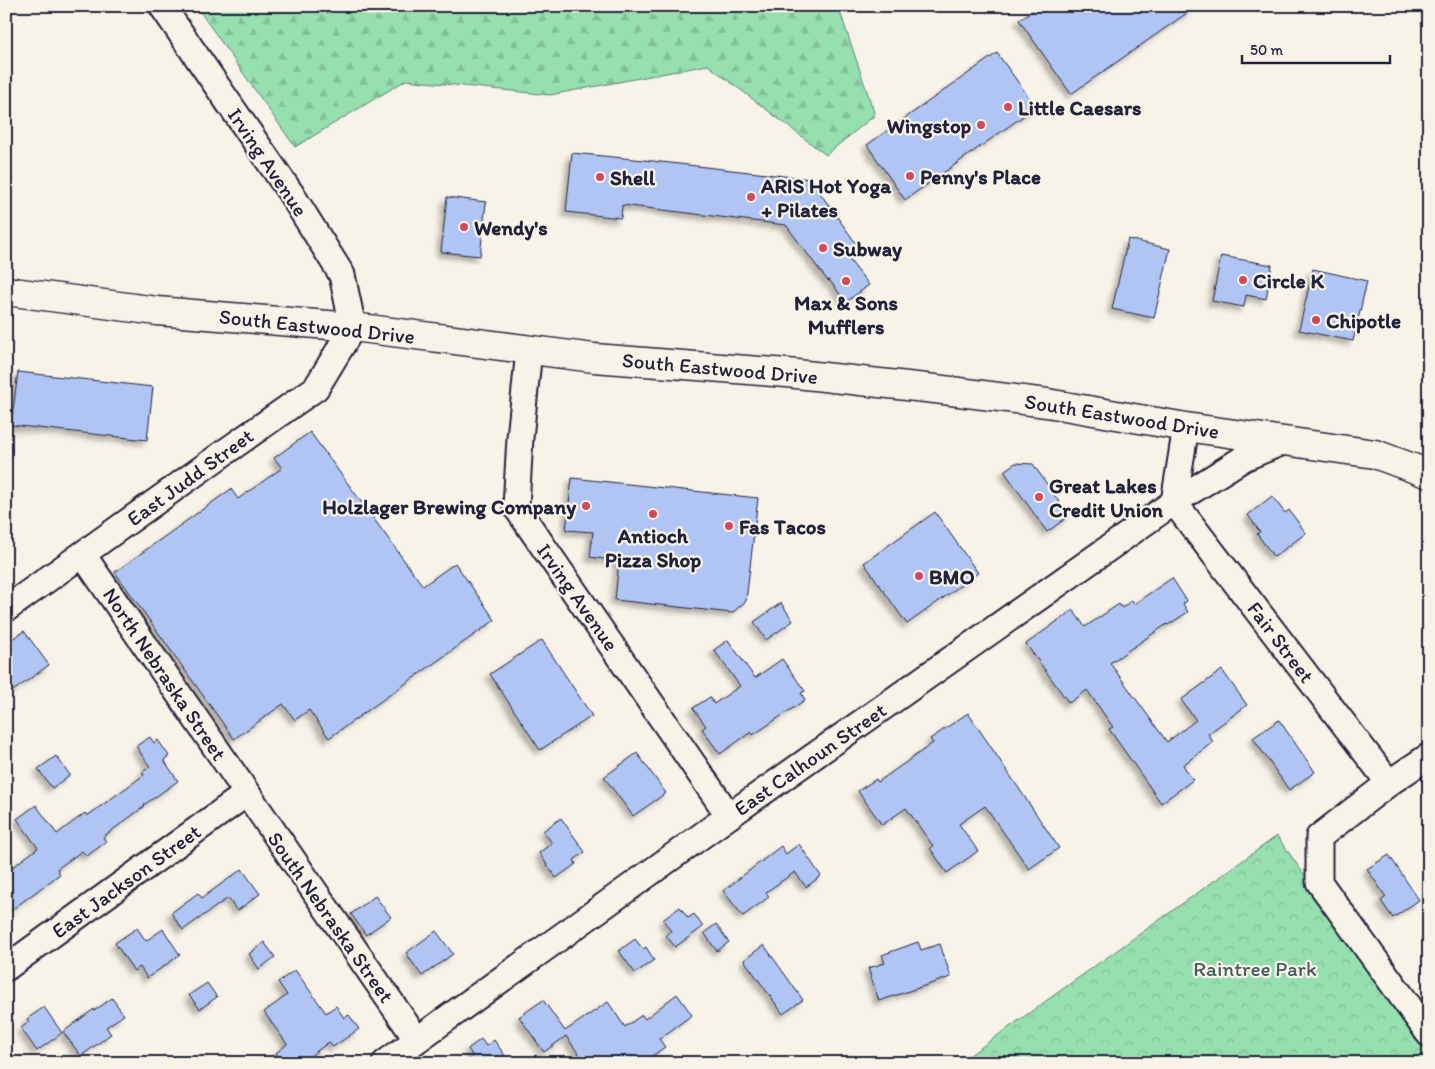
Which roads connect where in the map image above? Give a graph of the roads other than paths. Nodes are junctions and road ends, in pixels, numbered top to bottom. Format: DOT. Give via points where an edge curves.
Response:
graph roads {
  1 [pos="162,6"];
  2 [pos="6,291"];
  3 [pos="353,327"];
  4 [pos="529,350"];
  5 [pos="1186,427"];
  6 [pos="1285,441"];
  7 [pos="1429,474"];
  8 [pos="1174,502"];
  9 [pos="83,555"];
  10 [pos="6,610"];
  11 [pos="1429,756"];
  12 [pos="1389,783"];
  13 [pos="246,794"];
  14 [pos="729,816"];
  15 [pos="6,968"];
  16 [pos="1429,1034"];
  17 [pos="417,1040"];
  18 [pos="385,1063"];
  1 -- 3 [label="street, Irving Avenue" via="290,192 342,275"];
  2 -- 3 [label="main road, South Eastwood Drive" via="157,311"];
  3 -- 4 [label="main road, South Eastwood Drive"];
  3 -- 9 [label="street, East Judd Street" via="316,388"];
  4 -- 5 [label="main road, South Eastwood Drive" via="935,388 1047,402"];
  4 -- 14 [label="street, Irving Avenue" via="516,507"];
  5 -- 6 [label="main road, South Eastwood Drive"];
  5 -- 8 [label="street"];
  6 -- 7 [label="main road, South Eastwood Drive" via="1375,454"];
  6 -- 8 [label="street, East Calhoun Street" via="1244,458"];
  8 -- 12 [label="street, Fair Street"];
  8 -- 14 [label="street, East Calhoun Street"];
  9 -- 10 [label="street, East Judd Street"];
  9 -- 13 [label="street, North Nebraska Street"];
  11 -- 12 [label="street"];
  12 -- 16 [label="street" via="1320,837 1319,882"];
  13 -- 15 [label="street, East Jackson Street"];
  13 -- 17 [label="street, South Nebraska Street"];
  14 -- 17 [label="street, East Calhoun Street"];
  17 -- 18 [label="street, East Calhoun Street"];
}
